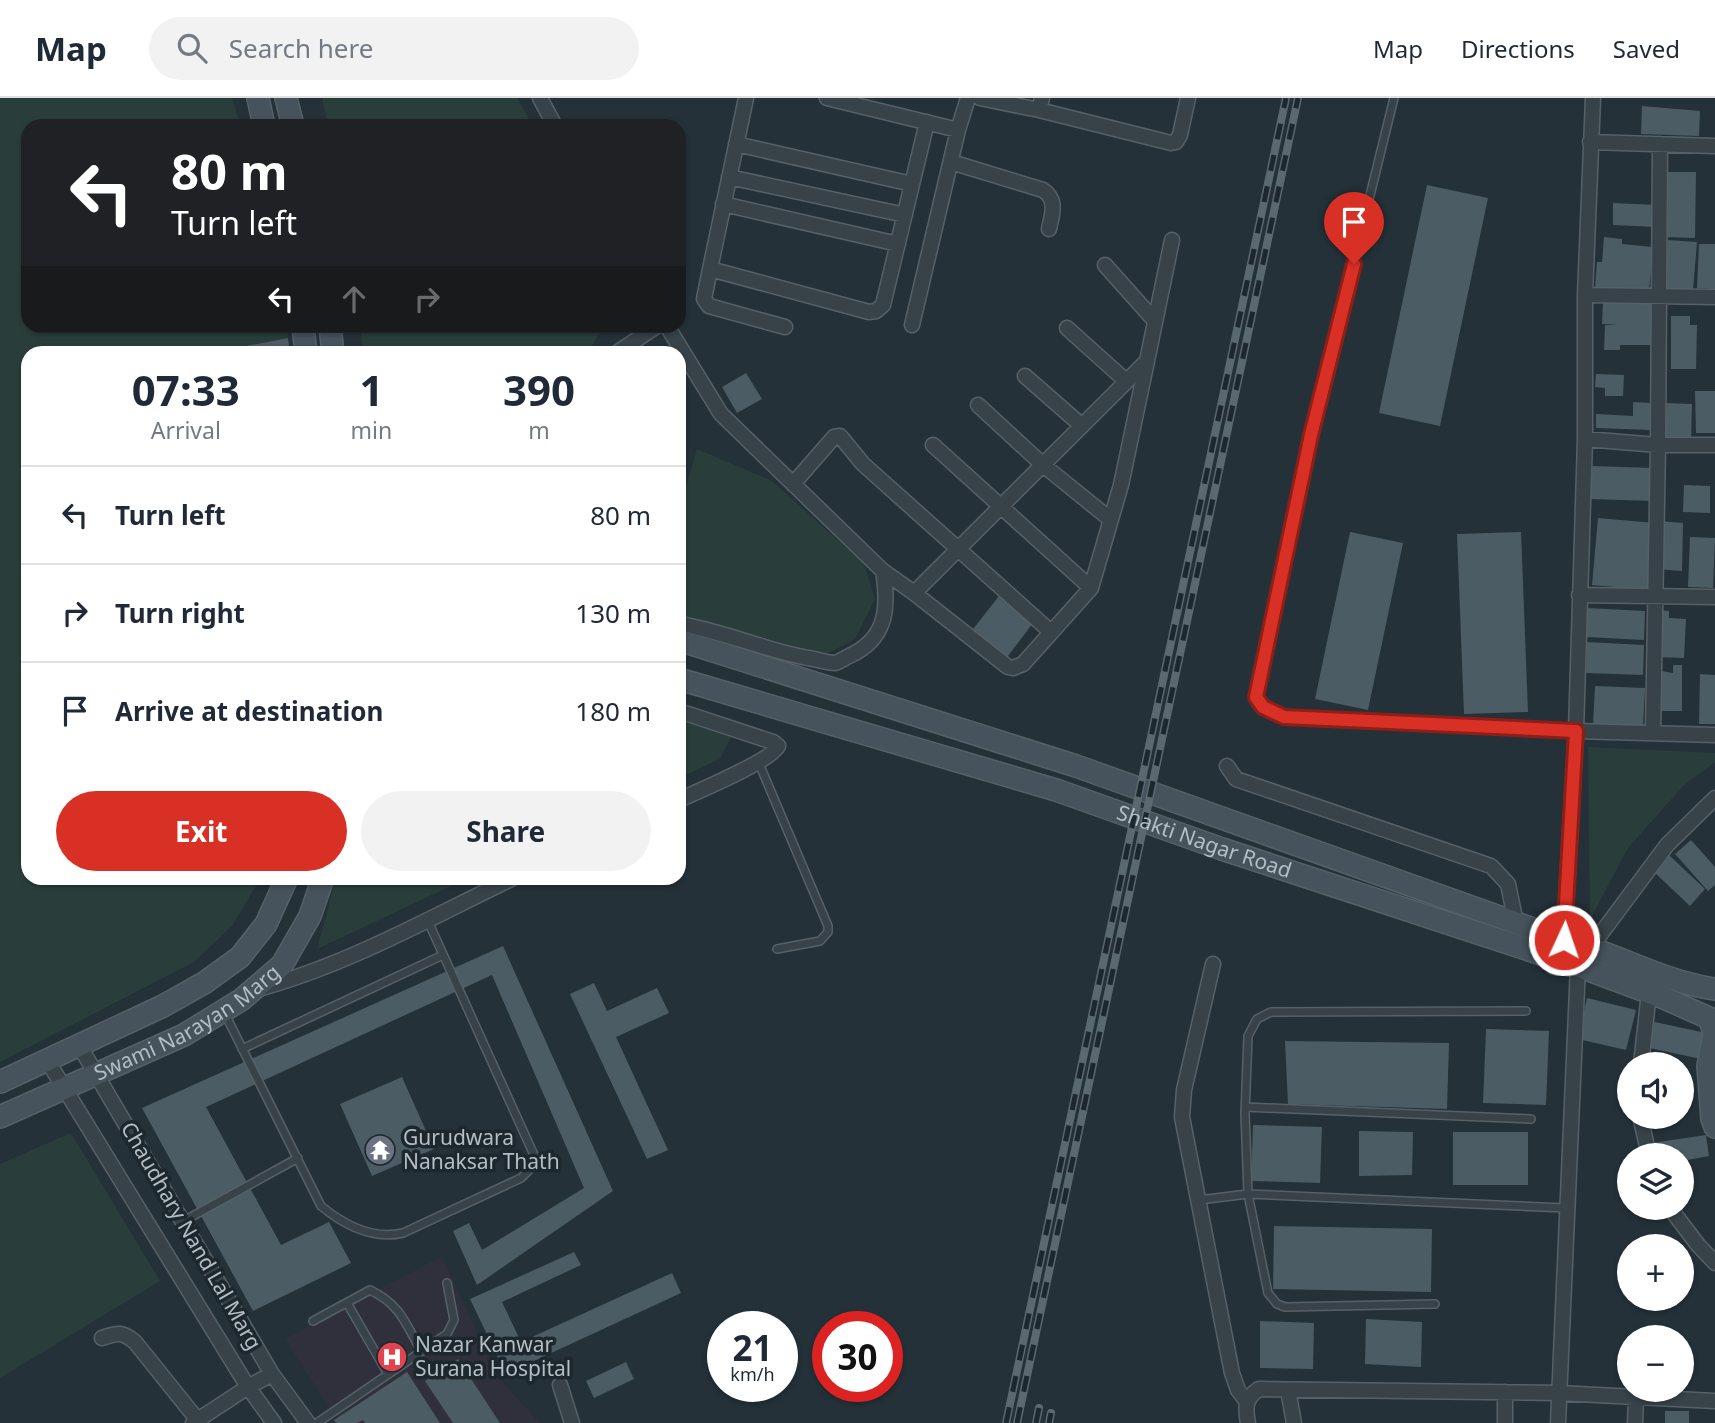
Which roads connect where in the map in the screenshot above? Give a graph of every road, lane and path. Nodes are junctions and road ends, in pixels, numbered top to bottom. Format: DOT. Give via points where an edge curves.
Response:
graph roads {
  1 [pos="258,98"];
  2 [pos="286,98"];
  3 [pos="541,98"];
  4 [pos="746,98"];
  5 [pos="827,98"];
  6 [pos="968,98"];
  7 [pos="980,98"];
  8 [pos="1188,98"];
  9 [pos="1394,98"];
  10 [pos="1593,98"];
  11 [pos="1041,104"];
  12 [pos="262,119"];
  13 [pos="291,119"];
  14 [pos="552,119"];
  15 [pos="927,122"];
  16 [pos="958,130"];
  17 [pos="1590,142"];
  18 [pos="736,144"];
  19 [pos="1660,144"];
  20 [pos="1715,146"];
  21 [pos="951,162"];
  22 [pos="729,177"];
  23 [pos="912,184"];
  24 [pos="723,204"];
  25 [pos="905,215"];
  26 [pos="1049,229"];
  27 [pos="1172,240"];
  28 [pos="898,244"];
  29 [pos="1105,265"];
  30 [pos="710,269"];
  31 [pos="1585,295"];
  32 [pos="1658,296"];
  33 [pos="1715,297"];
  34 [pos="1155,321"];
  35 [pos="912,325"];
  36 [pos="785,327"];
  37 [pos="1067,328"];
  38 [pos="646,333"];
  39 [pos="627,346"];
  40 [pos="686,359"];
  41 [pos="1147,361"];
  42 [pos="1026,376"];
  43 [pos="1126,381"];
  44 [pos="978,405"];
  45 [pos="1081,425"];
  46 [pos="1585,439"];
  47 [pos="1658,445"];
  48 [pos="1715,445"];
  49 [pos="933,446"];
  50 [pos="1042,464"];
  51 [pos="793,484"];
  52 [pos="1000,506"];
  53 [pos="1111,520"];
  54 [pos="958,548"];
  55 [pos="883,571"];
  56 [pos="1091,588"];
  57 [pos="914,593"];
  58 [pos="1579,595"];
  59 [pos="1654,597"];
  60 [pos="1715,597"];
  61 [pos="686,626"];
  62 [pos="1051,632"];
  63 [pos="686,642"];
  64 [pos="686,681"];
  65 [pos="686,713"];
  66 [pos="1576,731"];
  67 [pos="1653,733"];
  68 [pos="1715,734"];
  69 [pos="758,761"];
  70 [pos="1227,766"];
  71 [pos="686,797"];
  72 [pos="1715,799"];
  73 [pos="284,885"];
  74 [pos="321,885"];
  75 [pos="498,885"];
  76 [pos="427,919"];
  77 [pos="1517,923"];
  78 [pos="1564,940"];
  79 [pos="1591,947"];
  80 [pos="777,949"];
  81 [pos="443,955"];
  82 [pos="1213,964"];
  83 [pos="1578,966"];
  84 [pos="1715,989"];
  85 [pos="252,990"];
  86 [pos="1649,993"];
  87 [pos="224,1010"];
  88 [pos="1526,1011"];
  89 [pos="1714,1031"];
  90 [pos="79,1045"];
  91 [pos="242,1049"];
  92 [pos="1642,1052"];
  93 [pos="47,1060"];
  94 [pos="97,1074"];
  95 [pos="0,1082"];
  96 [pos="63,1088"];
  97 [pos="1245,1107"];
  98 [pos="0,1117"];
  99 [pos="1531,1119"];
  100 [pos="1715,1127"];
  101 [pos="298,1158"];
  102 [pos="1248,1194"];
  103 [pos="1198,1200"];
  104 [pos="1566,1208"];
  105 [pos="1679,1220"];
  106 [pos="182,1223"];
  107 [pos="1715,1263"];
  108 [pos="447,1283"];
  109 [pos="347,1303"];
  110 [pos="1435,1304"];
  111 [pos="313,1321"];
  112 [pos="102,1338"];
  113 [pos="421,1351"];
  114 [pos="272,1374"];
  115 [pos="388,1374"];
  116 [pos="560,1385"];
  117 [pos="248,1387"];
  118 [pos="1288,1390"];
  119 [pos="1505,1392"];
  120 [pos="1558,1393"];
  121 [pos="1617,1397"];
  122 [pos="1694,1400"];
  123 [pos="1715,1401"];
  124 [pos="1247,1402"];
  125 [pos="1636,1402"];
  126 [pos="197,1422"];
  127 [pos="274,1423"];
  128 [pos="308,1423"];
  129 [pos="317,1423"];
  130 [pos="572,1423"];
  131 [pos="1248,1423"];
  132 [pos="1294,1423"];
  133 [pos="1505,1423"];
  134 [pos="1558,1423"];
  135 [pos="1635,1423"];
  1 -- 12 [label="street"];
  2 -- 13 [label="street"];
  3 -- 14 [label="street"];
  4 -- 18 [label="street"];
  5 -- 15 [label="street"];
  6 -- 16 [label="street"];
  7 -- 11 [label="street"];
  8 -- 11 [label="street" via="1180,135 1171,143"];
  9 -- 66 [label="lane" via="1311,435 1256,697 1263,707 1284,717"];
  10 -- 17 [label="street"];
  15 -- 16 [label="street"];
  15 -- 23 [label="street"];
  16 -- 21 [label="street"];
  17 -- 19 [label="street"];
  17 -- 31 [label="street"];
  18 -- 22 [label="street"];
  18 -- 23 [label="street"];
  19 -- 20 [label="street"];
  19 -- 32 [label="street"];
  21 -- 26 [label="street" via="1051,195 1054,204"];
  21 -- 35 [label="street"];
  22 -- 24 [label="street"];
  22 -- 25 [label="street"];
  23 -- 25 [label="street"];
  24 -- 28 [label="street"];
  24 -- 30 [label="street"];
  25 -- 28 [label="street"];
  27 -- 34 [label="street"];
  28 -- 30 [label="street" via="883,305 869,312"];
  29 -- 34 [label="street"];
  30 -- 36 [label="street" via="704,299 709,306"];
  31 -- 32 [label="street"];
  31 -- 46 [label="street"];
  32 -- 33 [label="street"];
  32 -- 47 [label="street"];
  34 -- 41 [label="street"];
  37 -- 43 [label="street"];
  38 -- 39 [label="street"];
  40 -- 51 [label="street" via="721,414"];
  41 -- 43 [label="street"];
  41 -- 53 [label="street"];
  42 -- 45 [label="street"];
  43 -- 45 [label="street"];
  44 -- 50 [label="street"];
  45 -- 50 [label="street"];
  46 -- 47 [label="street"];
  46 -- 58 [label="street"];
  47 -- 48 [label="street"];
  47 -- 59 [label="street"];
  49 -- 52 [label="street"];
  50 -- 52 [label="street"];
  50 -- 53 [label="street"];
  51 -- 54 [label="street" via="834,437 840,436 863,464"];
  51 -- 55 [label="street"];
  52 -- 54 [label="street"];
  52 -- 56 [label="street"];
  53 -- 56 [label="street"];
  54 -- 57 [label="street"];
  54 -- 62 [label="street"];
  55 -- 57 [label="street"];
  55 -- 61 [label="street" via="887,591 883,624 861,651 835,663 783,654"];
  56 -- 62 [label="street"];
  57 -- 62 [label="street" via="1008,667 1023,664"];
  58 -- 59 [label="street"];
  58 -- 66 [label="street"];
  59 -- 60 [label="street"];
  59 -- 67 [label="street"];
  63 -- 77 [label="street, Shakti Nagar Road" via="1076,766"];
  64 -- 83 [label="street, Shakti Nagar Road" via="1056,790"];
  65 -- 69 [label="street" via="777,744 775,751"];
  66 -- 67 [label="street"];
  66 -- 78 [label="street"];
  67 -- 68 [label="street"];
  69 -- 71 [label="street"];
  69 -- 80 [label="lane" via="828,926 820,941"];
  70 -- 77 [label="street" via="1236,779 1491,866 1508,884"];
  72 -- 79 [label="street" via="1667,845"];
  73 -- 90 [label="street, Swami Narayan Marg" via="266,924 240,957 163,1006"];
  74 -- 85 [label="street, Swami Narayan Marg" via="282,965"];
  75 -- 76 [label="street"];
  76 -- 81 [label="lane"];
  76 -- 85 [label="street" via="344,959"];
  77 -- 78 [label="street, Shakti Nagar Road"];
  78 -- 79 [label="street, Shakti Nagar Road"];
  79 -- 84 [label="street, Shakti Nagar Road" via="1692,985"];
  81 -- 91 [label="lane"];
  81 -- 101 [label="lane" via="534,1155 533,1167 521,1178 391,1236 363,1231 321,1206"];
  82 -- 103 [label="street" via="1182,1117"];
  83 -- 86 [label="street, Shakti Nagar Road"];
  83 -- 104 [label="street"];
  85 -- 87 [label="street, Swami Narayan Marg"];
  86 -- 89 [label="street, Shakti Nagar Road" via="1709,1018"];
  86 -- 92 [label="street"];
  87 -- 91 [label="lane"];
  87 -- 94 [label="street, Swami Narayan Marg" via="184,1035"];
  88 -- 97 [label="lane" via="1264,1014 1248,1036"];
  89 -- 100 [label="street" via="1708,1066"];
  90 -- 93 [label="street, Swami Narayan Marg"];
  90 -- 94 [label="street, Chaudhary Nand Lal Marg"];
  91 -- 101 [label="lane"];
  93 -- 95 [label="street, Swami Narayan Marg"];
  93 -- 96 [label="street, Chaudhary Nand Lal Marg"];
  94 -- 96 [label="street, Swami Narayan Marg"];
  94 -- 106 [label="street, Chaudhary Nand Lal Marg"];
  96 -- 98 [label="street, Swami Narayan Marg"];
  96 -- 117 [label="street, Chaudhary Nand Lal Marg"];
  97 -- 99 [label="lane"];
  97 -- 102 [label="lane"];
  101 -- 106 [label="lane"];
  102 -- 103 [label="lane"];
  102 -- 104 [label="lane"];
  102 -- 110 [label="lane" via="1265,1284 1278,1304"];
  103 -- 124 [label="street" via="1231,1373"];
  104 -- 120 [label="street"];
  105 -- 107 [label="street"];
  106 -- 114 [label="street, Chaudhary Nand Lal Marg"];
  108 -- 113 [label="lane" via="454,1320 447,1334"];
  109 -- 111 [label="lane"];
  109 -- 113 [label="lane" via="370,1290 389,1299"];
  109 -- 115 [label="lane"];
  112 -- 126 [label="street" via="126,1334"];
  113 -- 115 [label="lane"];
  114 -- 117 [label="street"];
  114 -- 128 [label="street, Chaudhary Nand Lal Marg"];
  115 -- 129 [label="lane"];
  116 -- 130 [label="street"];
  117 -- 126 [label="street"];
  117 -- 127 [label="street, Chaudhary Nand Lal Marg"];
  118 -- 119 [label="street"];
  118 -- 124 [label="street" via="1259,1390"];
  118 -- 132 [label="street"];
  119 -- 120 [label="street"];
  119 -- 133 [label="street"];
  120 -- 121 [label="street"];
  120 -- 134 [label="street"];
  122 -- 123 [label="street"];
  124 -- 131 [label="street"];
  125 -- 135 [label="street"];
}
